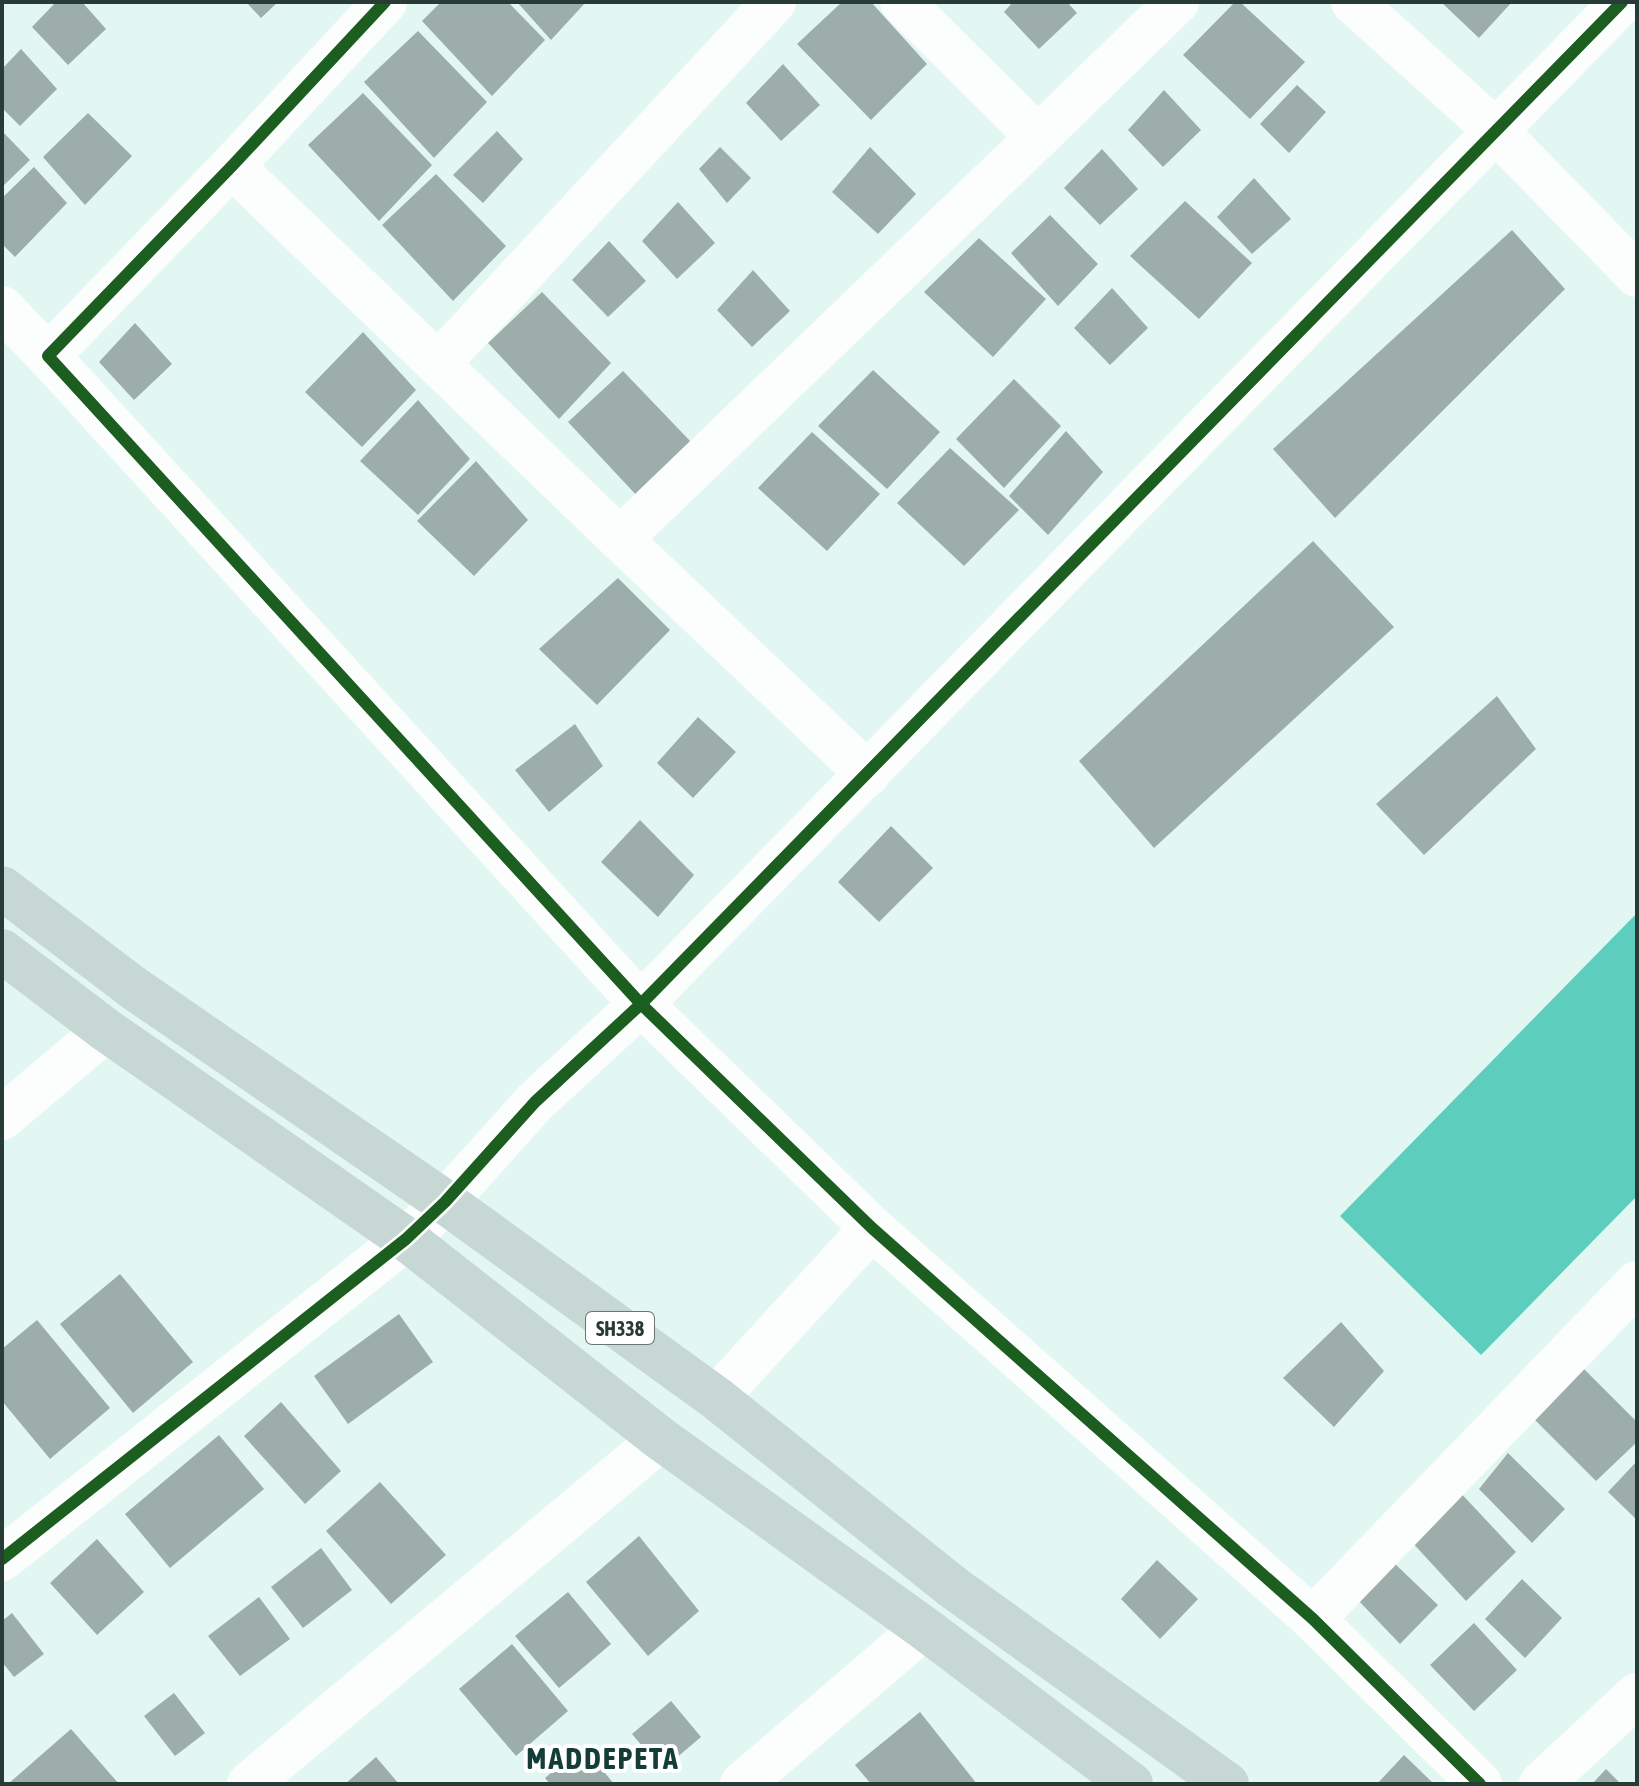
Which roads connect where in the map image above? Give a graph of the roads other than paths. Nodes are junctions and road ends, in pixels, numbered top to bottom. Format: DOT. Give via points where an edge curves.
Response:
graph roads {
  1 [pos="385,2"];
  2 [pos="774,2"];
  3 [pos="902,2"];
  4 [pos="1177,2"];
  5 [pos="1353,2"];
  6 [pos="1622,2"];
  7 [pos="1496,131"];
  8 [pos="1038,137"];
  9 [pos="232,166"];
  10 [pos="1637,275"];
  11 [pos="2,308"];
  12 [pos="48,356"];
  13 [pos="438,364"];
  14 [pos="620,539"];
  15 [pos="868,774"];
  16 [pos="2,888"];
  17 [pos="2,951"];
  18 [pos="641,1004"];
  19 [pos="106,1030"];
  20 [pos="2,1118"];
  21 [pos="445,1202"];
  22 [pos="406,1239"];
  23 [pos="858,1242"];
  24 [pos="1637,1283"];
  25 [pos="716,1398"];
  26 [pos="661,1439"];
  27 [pos="2,1559"];
  28 [pos="1313,1619"];
  29 [pos="924,1628"];
  30 [pos="1637,1695"];
  31 [pos="249,1784"];
  32 [pos="742,1784"];
  33 [pos="1131,1784"];
  34 [pos="1227,1784"];
  35 [pos="1480,1784"];
  36 [pos="1541,1784"];
  1 -- 9 [label="street"];
  2 -- 13 [label="street"];
  3 -- 8 [label="street"];
  4 -- 8 [label="street"];
  5 -- 7 [label="street"];
  6 -- 7 [label="street"];
  7 -- 10 [label="street"];
  7 -- 15 [label="street"];
  8 -- 14 [label="street"];
  9 -- 12 [label="street"];
  9 -- 13 [label="street"];
  11 -- 12 [label="street"];
  12 -- 18 [label="street"];
  13 -- 14 [label="street"];
  14 -- 15 [label="street"];
  15 -- 18 [label="street"];
  16 -- 21 [label="main road, SH338" via="135,989"];
  17 -- 19 [label="main road, SH338"];
  18 -- 21 [label="street" via="535,1102"];
  18 -- 23 [label="street"];
  19 -- 20 [label="street"];
  19 -- 22 [label="main road, SH338"];
  21 -- 22 [label="street"];
  21 -- 25 [label="main road, SH338"];
  22 -- 26 [label="main road, SH338"];
  22 -- 27 [label="street"];
  23 -- 25 [label="street"];
  23 -- 28 [label="street"];
  24 -- 28 [label="street"];
  25 -- 34 [label="main road, SH338" via="954,1588"];
  26 -- 29 [label="main road, SH338"];
  26 -- 31 [label="street"];
  28 -- 35 [label="street"];
  29 -- 32 [label="street"];
  29 -- 33 [label="main road, SH338"];
  30 -- 36 [label="street"];
}
